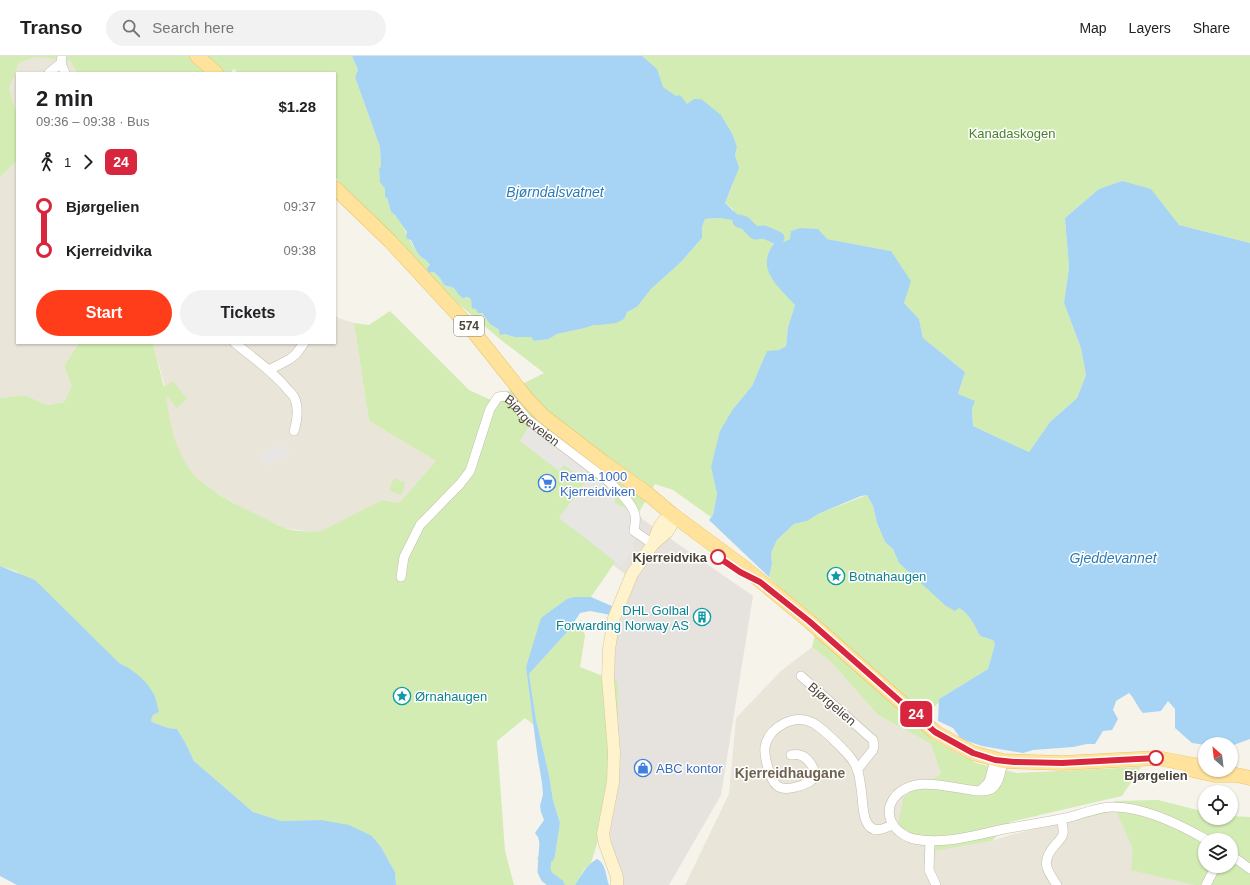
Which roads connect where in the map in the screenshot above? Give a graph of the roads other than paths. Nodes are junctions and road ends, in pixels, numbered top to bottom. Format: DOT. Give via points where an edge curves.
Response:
graph roads {
  1 [pos="62,59"];
  2 [pos="50,72"];
  3 [pos="65,72"];
  4 [pos="336,189"];
  5 [pos="236,344"];
  6 [pos="303,344"];
  7 [pos="269,370"];
  8 [pos="294,431"];
  9 [pos="670,519"];
  10 [pos="653,544"];
  11 [pos="401,577"];
  12 [pos="801,676"];
  13 [pos="791,755"];
  14 [pos="1136,759"];
  15 [pos="999,761"];
  16 [pos="1198,766"];
  17 [pos="857,770"];
  18 [pos="1198,772"];
  19 [pos="1238,776"];
  20 [pos="1250,778"];
  21 [pos="1061,819"];
  22 [pos="893,824"];
  23 [pos="1198,835"];
  24 [pos="930,841"];
  25 [pos="1238,860"];
  26 [pos="1250,869"];
  27 [pos="1212,873"];
  28 [pos="617,885"];
  29 [pos="936,885"];
  30 [pos="1057,885"];
  31 [pos="1206,885"];
  1 -- 2 [label="street"];
  1 -- 3 [label="street"];
  4 -- 9 [label="main road, Bjørgeveien / 574" via="390,241 473,331 527,400 542,415"];
  5 -- 7 [label="street"];
  6 -- 7 [label="street" via="290,359"];
  7 -- 8 [label="street" via="294,397 297,408"];
  9 -- 10 [label="street" via="660,526"];
  9 -- 15 [label="main road, Bjørgeveien / 574" via="746,569 935,732 973,753"];
  10 -- 11 [label="street, Bjørgeveien" via="634,531 634,509 617,490 527,419 505,396 498,397 490,409 470,471 420,525 404,557"];
  10 -- 28 [label="street" via="632,574 624,593 614,618 609,649 613,782 603,834 617,877"];
  12 -- 17 [label="street, Bjørgelien" via="873,740 873,750"];
  13 -- 17 [label="street, Bjørgelien" via="797,754 809,760 816,775 808,783 785,789 774,783 765,754 767,741 776,729 787,722 808,720 819,726 839,745"];
  14 -- 15 [label="main road, Bjørgeveien / 574" via="1062,763"];
  14 -- 16 [label="main road, Bjørgeveien / 574" via="1157,758"];
  14 -- 18 [label="main road, Bjørgeveien / 574"];
  15 -- 22 [label="street" via="996,785 990,790 930,784 906,788 891,802 889,815"];
  17 -- 22 [label="street, Bjørgelien" via="864,815 869,826 878,830"];
  19 -- 20 [label="main road, Bjørgeveien / 574"];
  21 -- 23 [label="street" via="1111,807 1160,817"];
  21 -- 24 [label="street"];
  21 -- 30 [label="street" via="1063,834 1049,852 1046,863 1046,869"];
  22 -- 24 [label="street" via="913,839"];
  24 -- 29 [label="street" via="929,870"];
  25 -- 26 [label="street"];
  27 -- 31 [label="street"];
}
